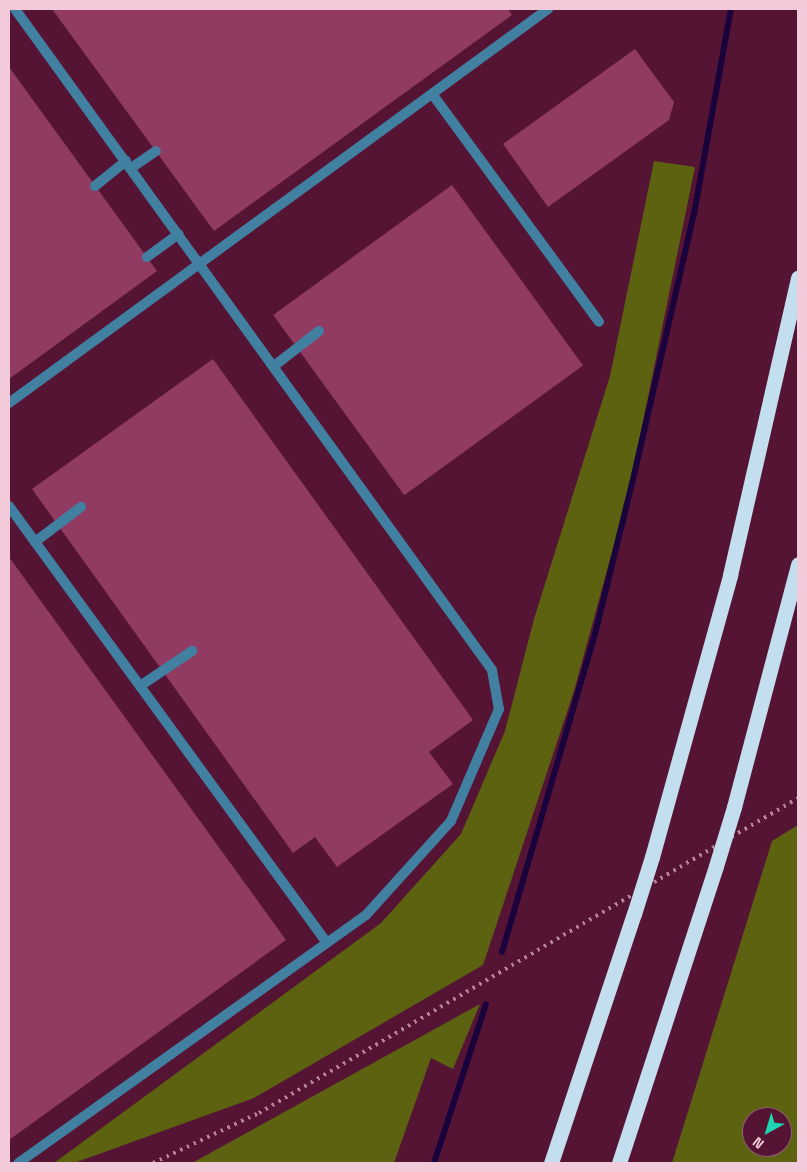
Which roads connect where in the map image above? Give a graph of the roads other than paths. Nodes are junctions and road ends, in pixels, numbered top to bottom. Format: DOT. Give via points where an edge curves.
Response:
graph roads {
  1 [pos="15,9"];
  2 [pos="547,10"];
  3 [pos="433,94"];
  4 [pos="156,151"];
  5 [pos="129,165"];
  6 [pos="95,186"];
  7 [pos="179,234"];
  8 [pos="147,258"];
  9 [pos="201,265"];
  10 [pos="798,278"];
  11 [pos="599,322"];
  12 [pos="319,331"];
  13 [pos="274,366"];
  14 [pos="9,403"];
  15 [pos="9,506"];
  16 [pos="81,507"];
  17 [pos="35,542"];
  18 [pos="798,564"];
  19 [pos="192,651"];
  20 [pos="140,686"];
  21 [pos="327,943"];
  22 [pos="18,1163"];
  23 [pos="551,1163"];
  24 [pos="620,1163"];
  1 -- 5 [label="lane"];
  2 -- 3 [label="lane"];
  3 -- 9 [label="lane"];
  3 -- 11 [label="lane"];
  4 -- 5 [label="lane"];
  5 -- 6 [label="lane"];
  5 -- 7 [label="lane"];
  7 -- 8 [label="lane"];
  7 -- 9 [label="lane"];
  9 -- 13 [label="lane"];
  9 -- 14 [label="lane"];
  10 -- 23 [label="highway, bridge" via="730,575 652,857"];
  12 -- 13 [label="lane"];
  13 -- 21 [label="lane" via="492,670 500,709 451,821 366,915"];
  15 -- 17 [label="lane"];
  16 -- 17 [label="lane"];
  17 -- 20 [label="lane"];
  18 -- 24 [label="highway, bridge" via="734,807"];
  19 -- 20 [label="lane"];
  20 -- 21 [label="lane"];
  21 -- 22 [label="lane"];
}
